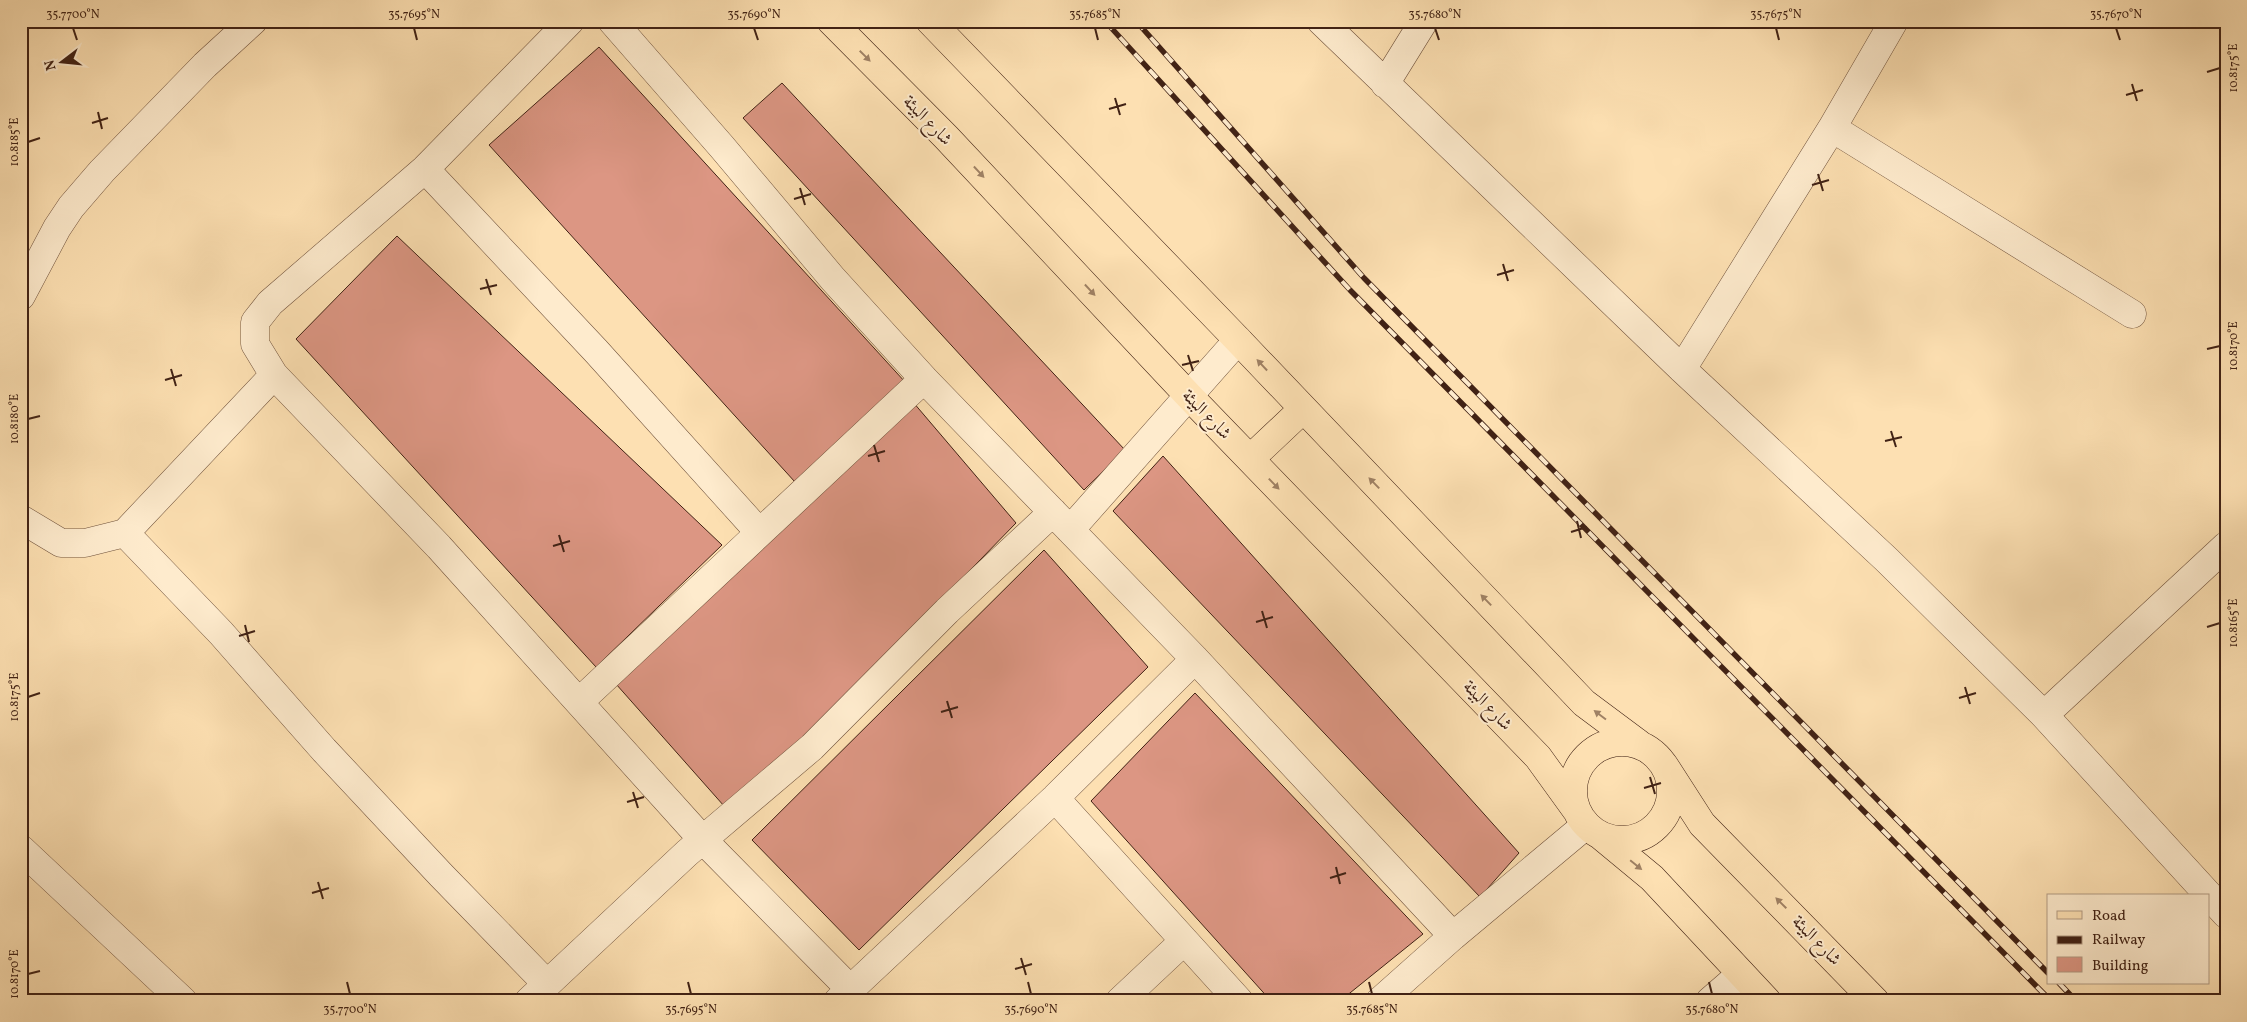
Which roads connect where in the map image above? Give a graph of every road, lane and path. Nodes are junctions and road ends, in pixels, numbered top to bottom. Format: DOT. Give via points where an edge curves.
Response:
graph roads {
  1 [pos="253,21"];
  2 [pos="570,21"];
  3 [pos="612,21"];
  4 [pos="831,21"];
  5 [pos="930,21"];
  6 [pos="1321,21"];
  7 [pos="1424,21"];
  8 [pos="1894,21"];
  9 [pos="1385,84"];
  10 [pos="1832,128"];
  11 [pos="425,169"];
  12 [pos="21,296"];
  13 [pos="2132,314"];
  14 [pos="1238,340"];
  15 [pos="1682,369"];
  16 [pos="274,375"];
  17 [pos="924,379"];
  18 [pos="1188,395"];
  19 [pos="1303,408"];
  20 [pos="1250,459"];
  21 [pos="21,519"];
  22 [pos="1062,521"];
  23 [pos="759,532"];
  24 [pos="125,533"];
  25 [pos="2226,546"];
  26 [pos="1195,659"];
  27 [pos="579,702"];
  28 [pos="2044,715"];
  29 [pos="1639,744"];
  30 [pos="1664,765"];
  31 [pos="1055,798"];
  32 [pos="1587,823"];
  33 [pos="703,840"];
  34 [pos="21,849"];
  35 [pos="2208,894"];
  36 [pos="2210,897"];
  37 [pos="2226,914"];
  38 [pos="1453,936"];
  39 [pos="1184,941"];
  40 [pos="1741,974"];
  41 [pos="538,992"];
  42 [pos="844,995"];
  43 [pos="183,1001"];
  44 [pos="1120,1001"];
  45 [pos="1239,1001"];
  46 [pos="1380,1001"];
  47 [pos="1710,1001"];
  48 [pos="1768,1001"];
  49 [pos="1875,1001"];
  1 -- 12 [label="street" via="191,79 71,207"];
  2 -- 11 [label="street"];
  3 -- 17 [label="street" via="833,279"];
  4 -- 18 [label="main road, شارع البيئة, one-way" via="946,137"];
  5 -- 14 [label="main road"];
  6 -- 9 [label="street"];
  7 -- 9 [label="street"];
  8 -- 10 [label="street"];
  9 -- 15 [label="street"];
  10 -- 13 [label="street"];
  10 -- 15 [label="street"];
  11 -- 16 [label="street" via="270,303 255,322 255,344"];
  11 -- 23 [label="street"];
  14 -- 18 [label="street"];
  19 -- 14 [label="main road, one-way"];
  15 -- 28 [label="street" via="1887,560"];
  16 -- 24 [label="street"];
  16 -- 27 [label="street" via="439,547"];
  17 -- 22 [label="street"];
  17 -- 23 [label="street"];
  18 -- 20 [label="main road, شارع البيئة"];
  18 -- 22 [label="street"];
  19 -- 20 [label="main road"];
  29 -- 19 [label="main road, one-way" via="1584,703"];
  20 -- 32 [label="main road, شارع البيئة, one-way" via="1538,757"];
  21 -- 24 [label="street" via="61,543 85,543"];
  22 -- 26 [label="street"];
  22 -- 33 [label="street" via="947,611 812,748"];
  23 -- 27 [label="street"];
  24 -- 41 [label="street" via="221,633"];
  25 -- 28 [label="street"];
  26 -- 31 [label="street"];
  26 -- 38 [label="street"];
  27 -- 33 [label="street"];
  28 -- 35 [label="street"];
  29 -- 30 [label="main road"];
  29 -- 32 [label="main road" via="1607,744 1592,751 1581,764 1574,778 1573,795"];
  30 -- 32 [label="main road" via="1670,780 1671,796 1667,812 1658,825 1630,840 1614,840"];
  49 -- 30 [label="main road, شارع البيئة, one-way" via="1702,824"];
  31 -- 39 [label="street"];
  31 -- 42 [label="street"];
  32 -- 38 [label="street"];
  32 -- 40 [label="main road, شارع البيئة, one-way" via="1652,878"];
  33 -- 41 [label="street"];
  33 -- 42 [label="street"];
  34 -- 43 [label="street"];
  36 -- 37 [label="street"];
  38 -- 46 [label="street"];
  39 -- 44 [label="street"];
  39 -- 45 [label="street"];
  40 -- 47 [label="street"];
  40 -- 48 [label="main road, شارع البيئة"];
}
